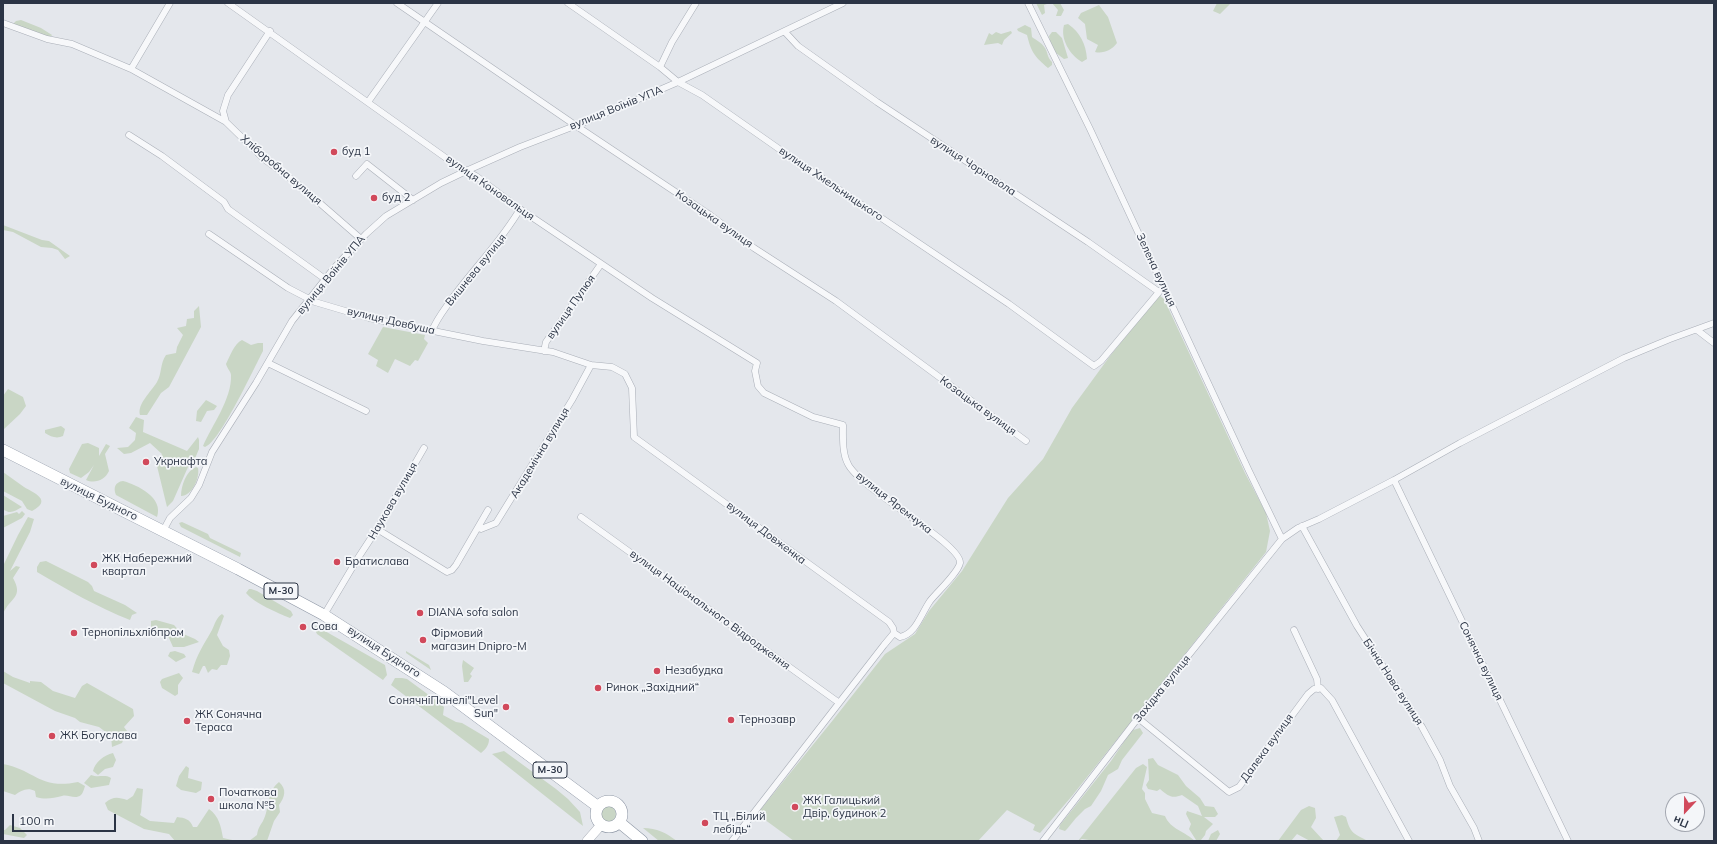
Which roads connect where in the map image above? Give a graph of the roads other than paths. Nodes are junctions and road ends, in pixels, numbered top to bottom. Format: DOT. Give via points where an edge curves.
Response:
graph roads {
  1 [pos="170,3"];
  2 [pos="228,3"];
  3 [pos="397,3"];
  4 [pos="438,3"];
  5 [pos="568,3"];
  6 [pos="696,3"];
  7 [pos="843,3"];
  8 [pos="1028,3"];
  9 [pos="425,22"];
  10 [pos="3,23"];
  11 [pos="270,31"];
  12 [pos="785,32"];
  13 [pos="660,67"];
  14 [pos="131,69"];
  15 [pos="678,82"];
  16 [pos="368,102"];
  17 [pos="226,122"];
  18 [pos="575,125"];
  19 [pos="129,135"];
  20 [pos="466,171"];
  21 [pos="356,176"];
  22 [pos="413,200"];
  23 [pos="520,209"];
  24 [pos="210,234"];
  25 [pos="361,239"];
  26 [pos="601,264"];
  27 [pos="325,279"];
  28 [pos="1162,290"];
  29 [pos="310,298"];
  30 [pos="1714,324"];
  31 [pos="1697,330"];
  32 [pos="432,331"];
  33 [pos="1714,343"];
  34 [pos="544,351"];
  35 [pos="268,363"];
  36 [pos="757,363"];
  37 [pos="591,364"];
  38 [pos="366,412"];
  39 [pos="634,437"];
  40 [pos="1026,441"];
  41 [pos="424,448"];
  42 [pos="3,450"];
  43 [pos="1394,480"];
  44 [pos="488,510"];
  45 [pos="581,517"];
  46 [pos="1302,526"];
  47 [pos="478,528"];
  48 [pos="378,529"];
  49 [pos="163,531"];
  50 [pos="1282,539"];
  51 [pos="324,615"];
  52 [pos="1294,630"];
  53 [pos="894,633"];
  54 [pos="1318,689"];
  55 [pos="838,702"];
  56 [pos="1138,718"];
  57 [pos="598,806"];
  58 [pos="619,822"];
  59 [pos="601,825"];
  60 [pos="587,841"];
  61 [pos="642,841"];
  62 [pos="732,841"];
  63 [pos="1043,841"];
  64 [pos="1408,841"];
  65 [pos="1480,841"];
  66 [pos="1568,841"];
  1 -- 14 [label="street"];
  2 -- 11 [label="street, вулиця Коновальця"];
  3 -- 9 [label="street, Козацька вулиця"];
  4 -- 9 [label="street"];
  5 -- 13 [label="street, вулиця Хмельницького"];
  6 -- 13 [label="street"];
  7 -- 12 [label="street, вулиця Воїнів УПА"];
  8 -- 28 [label="street, Зелена вулиця" via="1094,136"];
  9 -- 16 [label="street"];
  9 -- 18 [label="street, Козацька вулиця"];
  10 -- 14 [label="street, Хліборобна вулиця" via="47,39 72,44"];
  11 -- 16 [label="street, вулиця Коновальця"];
  11 -- 17 [label="street" via="228,95 223,111"];
  12 -- 15 [label="street, вулиця Воїнів УПА"];
  12 -- 28 [label="street, вулиця Чорновола" via="798,46 877,102"];
  13 -- 15 [label="street, вулиця Хмельницького"];
  14 -- 17 [label="street, Хліборобна вулиця"];
  15 -- 18 [label="street, вулиця Воїнів УПА"];
  15 -- 28 [label="street, вулиця Хмельницького" via="702,95 966,275 1094,366"];
  16 -- 20 [label="street, вулиця Коновальця"];
  17 -- 25 [label="street, Хліборобна вулиця" via="264,159 299,185"];
  18 -- 20 [label="street, вулиця Воїнів УПА"];
  18 -- 40 [label="street, Козацька вулиця" via="836,301"];
  19 -- 27 [label="street" via="162,156 224,202 228,209"];
  20 -- 22 [label="street, вулиця Воїнів УПА"];
  20 -- 23 [label="street, вулиця Коновальця"];
  21 -- 22 [label="street" via="367,164"];
  22 -- 25 [label="street, вулиця Воїнів УПА" via="386,216"];
  23 -- 26 [label="street, вулиця Коновальця"];
  23 -- 32 [label="street, Вишнева вулиця" via="509,229 459,289"];
  24 -- 29 [label="street, вулиця Довбуша" via="288,288"];
  25 -- 27 [label="street, вулиця Воїнів УПА"];
  26 -- 34 [label="street, вулиця Пулюя" via="546,342"];
  26 -- 36 [label="street, вулиця Коновальця"];
  27 -- 29 [label="street, вулиця Воїнів УПА"];
  28 -- 50 [label="street, Зелена вулиця"];
  29 -- 32 [label="street, вулиця Довбуша" via="315,302 369,318"];
  29 -- 35 [label="street, вулиця Воїнів УПА" via="292,321"];
  30 -- 31 [label="street, Західна вулиця"];
  31 -- 33 [label="street"];
  31 -- 43 [label="street, Західна вулиця" via="1624,358"];
  32 -- 34 [label="street, вулиця Довбуша"];
  34 -- 37 [label="street, вулиця Довбуша"];
  35 -- 38 [label="street"];
  35 -- 49 [label="street, вулиця Воїнів УПА" via="212,452 191,498 170,518"];
  36 -- 53 [label="street, вулиця Яремчука" via="755,371 758,386 764,393 813,416 842,426 847,463 851,469 958,556 958,569 937,593 913,629 907,636 900,637"];
  37 -- 39 [label="street, вулиця Довбуша" via="612,367 625,374 629,380 632,388"];
  37 -- 47 [label="street, Академічна вулиця" via="572,400 496,523"];
  39 -- 53 [label="street, вулиця Довженка" via="888,622"];
  41 -- 48 [label="street, Наукова вулиця"];
  42 -- 49 [label="highway, вулиця Будного / М-30"];
  43 -- 46 [label="street, Західна вулиця"];
  43 -- 66 [label="street, Сонячна вулиця"];
  44 -- 47 [label="street"];
  45 -- 55 [label="street, вулиця Національного Відродження"];
  46 -- 50 [label="street, Західна вулиця"];
  46 -- 65 [label="street, Бічна Нова вулиця" via="1357,626 1422,727"];
  47 -- 48 [label="street" via="456,565 447,572"];
  48 -- 51 [label="street, Наукова вулиця"];
  49 -- 51 [label="highway, вулиця Будного / М-30"];
  50 -- 56 [label="street, Західна вулиця"];
  51 -- 57 [label="highway, вулиця Будного / М-30" via="444,692"];
  52 -- 54 [label="street" via="1317,679"];
  53 -- 55 [label="street"];
  54 -- 56 [label="street, Далека вулиця" via="1308,694 1239,787 1229,792"];
  54 -- 64 [label="street" via="1321,688 1332,700"];
  55 -- 62 [label="street"];
  56 -- 63 [label="street, Західна вулиця"];
  57 -- 58 [label="highway" via="607,801 618,804 622,813"];
  57 -- 59 [label="highway" via="595,814"];
  58 -- 59 [label="highway" via="608,828"];
  58 -- 61 [label="highway"];
  59 -- 60 [label="main road"];
}
